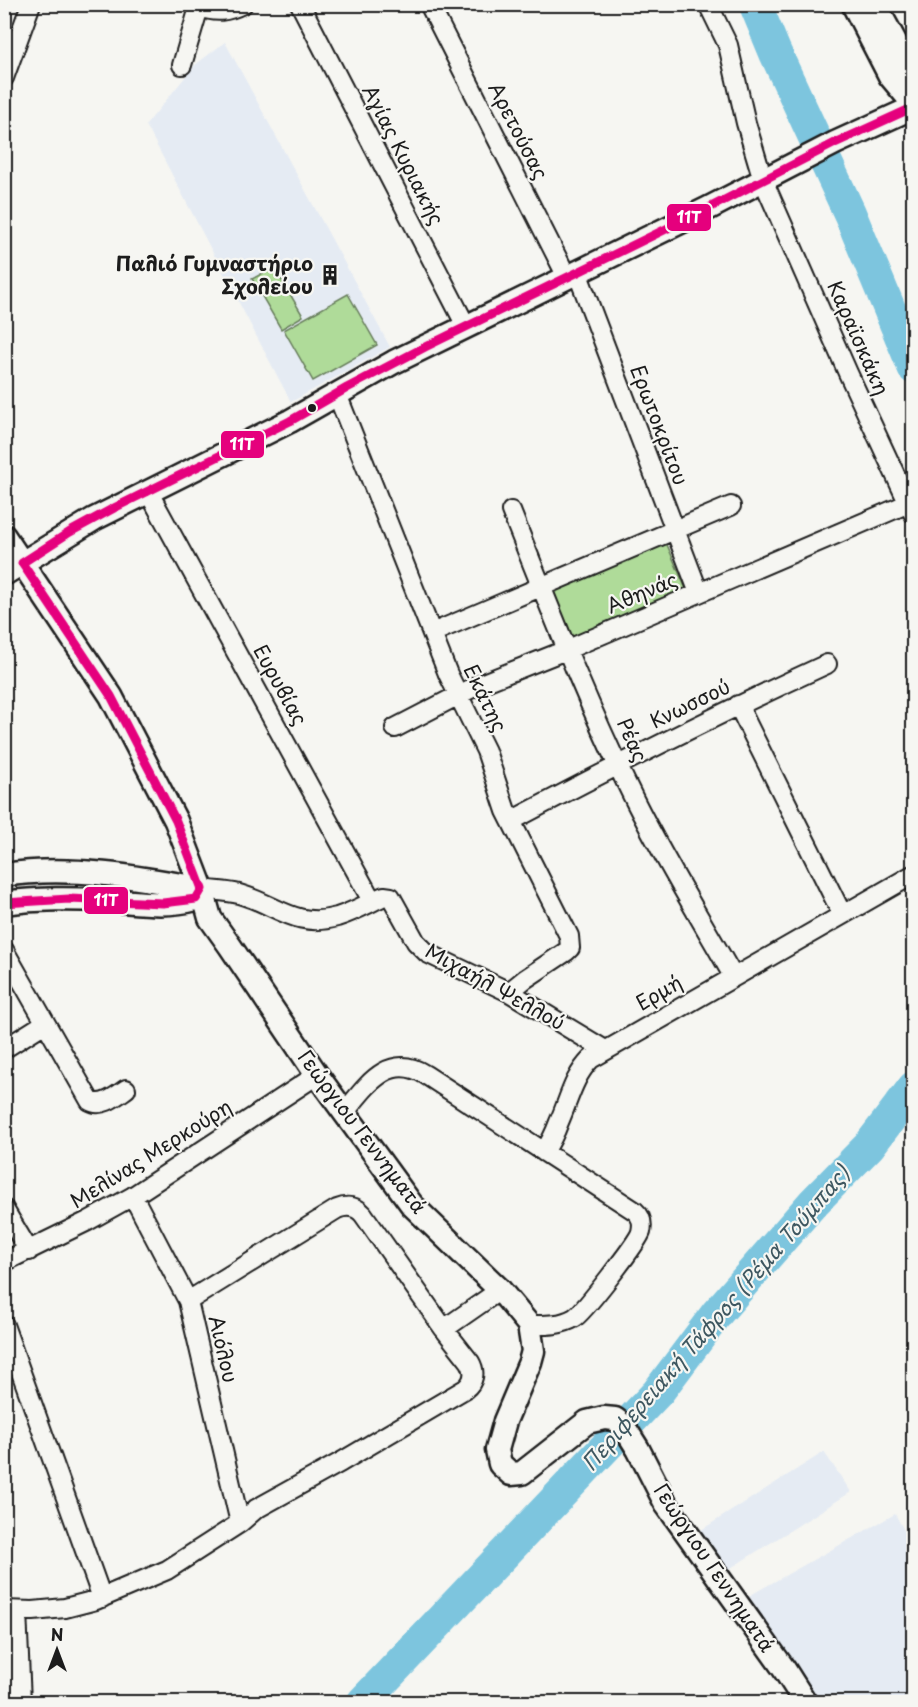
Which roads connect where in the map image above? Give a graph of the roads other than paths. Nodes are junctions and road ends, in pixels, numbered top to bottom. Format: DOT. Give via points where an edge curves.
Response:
graph roads {
  1 [pos="31,4"];
  2 [pos="243,4"];
  3 [pos="300,4"];
  4 [pos="429,4"];
  5 [pos="708,4"];
  6 [pos="853,4"];
  7 [pos="875,4"];
  8 [pos="199,6"];
  9 [pos="182,65"];
  10 [pos="4,78"];
  11 [pos="912,104"];
  12 [pos="762,180"];
  13 [pos="572,274"];
  14 [pos="466,326"];
  15 [pos="337,394"];
  16 [pos="148,491"];
  17 [pos="731,507"];
  18 [pos="911,508"];
  19 [pos="511,511"];
  20 [pos="675,530"];
  21 [pos="4,536"];
  22 [pos="13,568"];
  23 [pos="541,587"];
  24 [pos="699,593"];
  25 [pos="432,633"];
  26 [pos="567,650"];
  27 [pos="827,664"];
  28 [pos="458,696"];
  29 [pos="738,705"];
  30 [pos="395,728"];
  31 [pos="618,765"];
  32 [pos="510,821"];
  33 [pos="914,874"];
  34 [pos="4,875"];
  35 [pos="202,889"];
  36 [pos="372,901"];
  37 [pos="4,903"];
  38 [pos="842,914"];
  39 [pos="4,951"];
  40 [pos="733,976"];
  41 [pos="509,992"];
  42 [pos="45,1023"];
  43 [pos="4,1049"];
  44 [pos="605,1050"];
  45 [pos="317,1075"];
  46 [pos="126,1089"];
  47 [pos="344,1113"];
  48 [pos="544,1152"];
  49 [pos="133,1196"];
  50 [pos="4,1209"];
  51 [pos="29,1251"];
  52 [pos="4,1262"];
  53 [pos="500,1290"];
  54 [pos="188,1301"];
  55 [pos="4,1325"];
  56 [pos="529,1325"];
  57 [pos="444,1329"];
  58 [pos="240,1522"];
  59 [pos="102,1598"];
  60 [pos="11,1610"];
  61 [pos="21,1702"];
  62 [pos="805,1702"];
  1 -- 10 [label="street"];
  2 -- 8 [label="street" via="220,12"];
  3 -- 14 [label="street, Αγίας Κυριακής"];
  4 -- 13 [label="street, Αρετούσας"];
  5 -- 12 [label="street, Καραϊσκάκη" via="728,45"];
  6 -- 11 [label="street" via="890,76"];
  7 -- 11 [label="street" via="902,54"];
  8 -- 9 [label="street"];
  11 -- 12 [label="street"];
  12 -- 13 [label="street"];
  12 -- 18 [label="street, Καραϊσκάκη"];
  13 -- 14 [label="street"];
  13 -- 20 [label="street, Ερωτοκρίτου"];
  14 -- 15 [label="street"];
  15 -- 16 [label="street" via="270,432"];
  15 -- 25 [label="street, Εκάτης"];
  16 -- 22 [label="street" via="70,532"];
  16 -- 36 [label="street, Ευρυβίας"];
  17 -- 20 [label="street"];
  18 -- 24 [label="street, Αθηνάς"];
  19 -- 23 [label="street, Ρέας"];
  20 -- 23 [label="street"];
  20 -- 24 [label="street, Ερωτοκρίτου"];
  21 -- 22 [label="street, Γεώργιου Γεννηματά"];
  22 -- 35 [label="street, Γεώργιου Γεννηματά" via="111,696 177,821"];
  23 -- 25 [label="street"];
  23 -- 26 [label="street, Ρέας"];
  24 -- 26 [label="street, Αθηνάς"];
  25 -- 28 [label="street, Εκάτης"];
  26 -- 28 [label="street, Αθηνάς"];
  26 -- 31 [label="street, Ρέας"];
  27 -- 29 [label="street, Κνωσσού"];
  28 -- 30 [label="street, Αθηνάς"];
  28 -- 32 [label="street, Εκάτης" via="486,751"];
  29 -- 31 [label="street, Κνωσσού"];
  29 -- 38 [label="street"];
  31 -- 32 [label="street, Κνωσσού"];
  31 -- 40 [label="street, Ρέας"];
  32 -- 41 [label="street, Εκάτης" via="571,941 567,951"];
  33 -- 38 [label="street"];
  34 -- 35 [label="street" via="74,872 144,878"];
  35 -- 36 [label="street" via="238,893 303,920 338,917"];
  35 -- 37 [label="street" via="196,899 165,904 60,899"];
  35 -- 45 [label="street, Γεώργιου Γεννηματά" via="210,918"];
  36 -- 41 [label="street, Μιχαήλ Ψελλού" via="392,897 424,951"];
  38 -- 40 [label="street, Ερμή"];
  39 -- 42 [label="street"];
  40 -- 44 [label="street, Ερμή"];
  41 -- 44 [label="street, Μιχαήλ Ψελλού"];
  42 -- 43 [label="street"];
  42 -- 46 [label="street" via="90,1101 102,1103"];
  44 -- 48 [label="street, Ερμή" via="578,1075"];
  45 -- 47 [label="street, Γεώργιου Γεννηματά"];
  45 -- 49 [label="street, Μελίνας Μερκούρη"];
  47 -- 48 [label="street" via="378,1075 393,1068 408,1068 421,1071"];
  47 -- 53 [label="street, Γεώργιου Γεννηματά" via="412,1205"];
  48 -- 56 [label="street" via="640,1216 642,1222 636,1244 577,1317 559,1324"];
  49 -- 51 [label="street, Μελίνας Μερκούρη"];
  49 -- 54 [label="street, Αιόλου"];
  50 -- 51 [label="street"];
  51 -- 52 [label="street, Μελίνας Μερκούρη"];
  53 -- 56 [label="street, Γεώργιου Γεννηματά"];
  53 -- 57 [label="street"];
  54 -- 57 [label="street" via="337,1209 351,1207 360,1210"];
  54 -- 58 [label="street, Αιόλου"];
  55 -- 59 [label="street"];
  56 -- 62 [label="street, Γεώργιου Γεννηματά" via="533,1351 499,1440 500,1464 511,1474 519,1474 587,1422 604,1418 623,1425 666,1504"];
  57 -- 58 [label="street" via="473,1366 474,1377 469,1386 256,1509"];
  58 -- 59 [label="street" via="167,1570"];
  59 -- 60 [label="street" via="65,1608"];
  60 -- 61 [label="street"];
}
